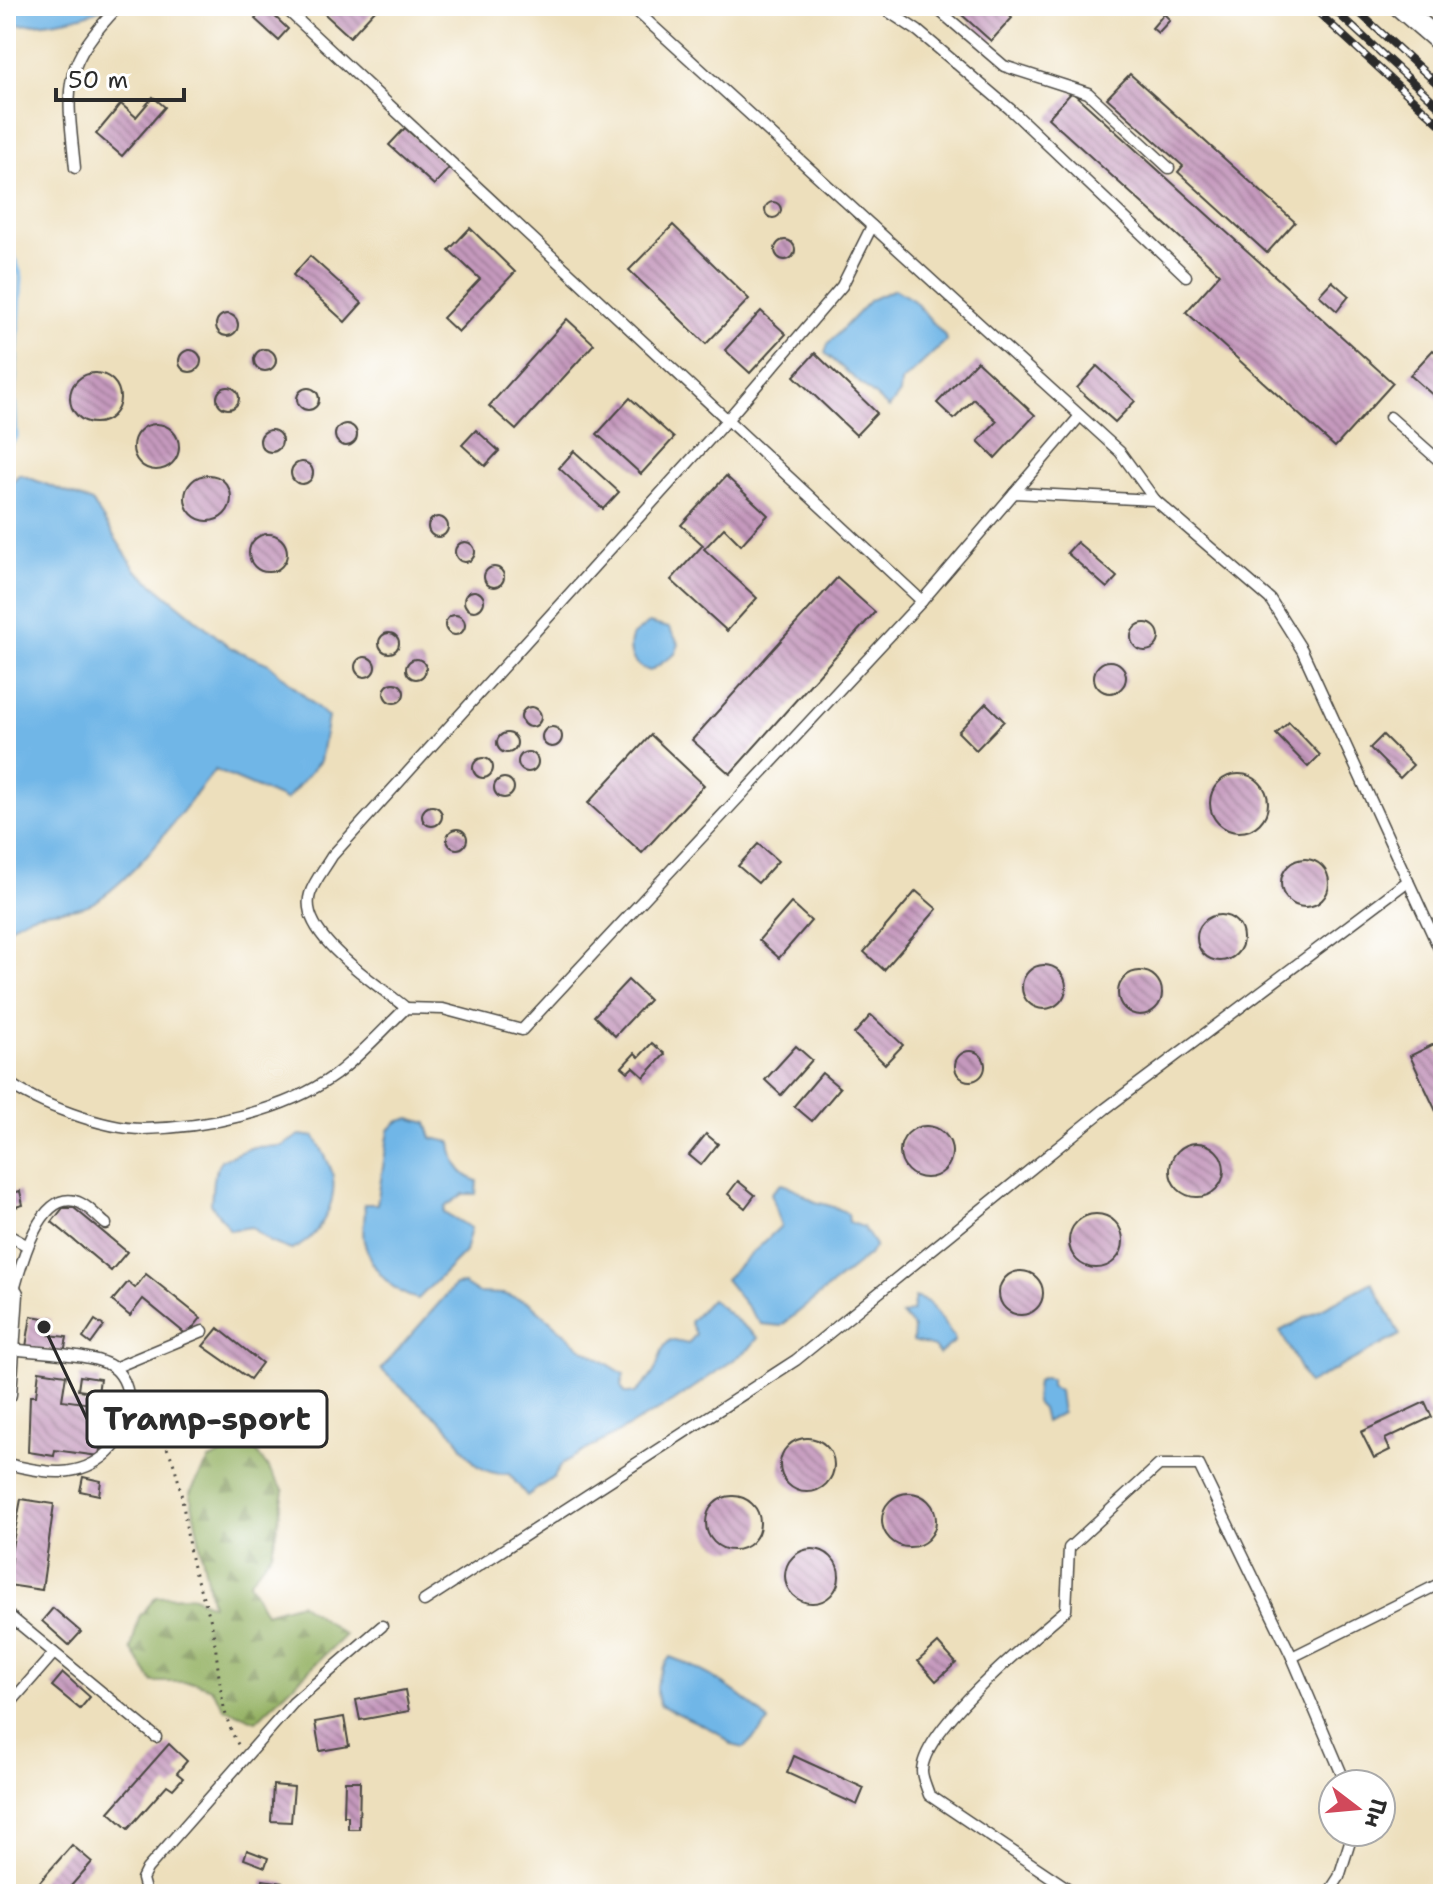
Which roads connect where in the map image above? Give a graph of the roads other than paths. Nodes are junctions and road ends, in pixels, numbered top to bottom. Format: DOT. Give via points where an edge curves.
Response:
graph roads {
  1 [pos="119,6"];
  2 [pos="283,6"];
  3 [pos="631,6"];
  4 [pos="880,6"];
  5 [pos="934,6"];
  6 [pos="1399,6"];
  7 [pos="1443,44"];
  8 [pos="75,168"];
  9 [pos="1169,168"];
  10 [pos="872,226"];
  11 [pos="1186,276"];
  12 [pos="1080,416"];
  13 [pos="1390,417"];
  14 [pos="727,420"];
  15 [pos="1443,464"];
  16 [pos="1014,493"];
  17 [pos="1155,500"];
  18 [pos="922,601"];
  19 [pos="1408,881"];
  20 [pos="1443,957"];
  21 [pos="406,1008"];
  22 [pos="6,1081"];
  23 [pos="106,1224"];
  24 [pos="6,1234"];
  25 [pos="26,1245"];
  26 [pos="10,1294"];
  27 [pos="203,1331"];
  28 [pos="12,1349"];
  29 [pos="114,1368"];
  30 [pos="6,1394"];
  31 [pos="6,1464"];
  32 [pos="1443,1582"];
  33 [pos="424,1601"];
  34 [pos="6,1613"];
  35 [pos="382,1626"];
  36 [pos="54,1653"];
  37 [pos="1292,1657"];
  38 [pos="6,1708"];
  39 [pos="156,1737"];
  40 [pos="1339,1768"];
  41 [pos="1348,1848"];
  42 [pos="146,1894"];
  43 [pos="1076,1894"];
  44 [pos="1328,1894"];
  1 -- 8 [label="lane" via="91,35 71,70 68,96"];
  2 -- 14 [label="lane"];
  3 -- 10 [label="lane"];
  4 -- 11 [label="lane" via="918,31 1010,109"];
  5 -- 9 [label="lane" via="1004,66 1088,93"];
  6 -- 7 [label="street"];
  10 -- 12 [label="lane"];
  10 -- 14 [label="lane" via="842,286"];
  12 -- 16 [label="lane"];
  12 -- 17 [label="lane" via="1120,452"];
  13 -- 15 [label="lane"];
  14 -- 18 [label="lane"];
  14 -- 21 [label="lane" via="332,856 310,895 317,934"];
  16 -- 17 [label="lane"];
  16 -- 18 [label="lane"];
  17 -- 19 [label="lane" via="1270,599 1302,650"];
  18 -- 21 [label="lane" via="522,1030 443,1009"];
  19 -- 20 [label="lane"];
  19 -- 33 [label="lane" via="1105,1109 796,1360"];
  21 -- 22 [label="lane" via="334,1075 283,1101 211,1121 141,1129 91,1121"];
  23 -- 25 [label="lane" via="80,1203 61,1202 50,1208"];
  24 -- 25 [label="lane"];
  25 -- 26 [label="lane"];
  26 -- 28 [label="street"];
  27 -- 29 [label="lane"];
  28 -- 29 [label="lane" via="88,1359"];
  28 -- 30 [label="street"];
  29 -- 31 [label="lane" via="129,1395 128,1418 114,1448 84,1466 61,1472"];
  32 -- 37 [label="lane"];
  34 -- 36 [label="lane"];
  35 -- 42 [label="lane" via="293,1703 147,1869 142,1879"];
  36 -- 38 [label="lane"];
  36 -- 39 [label="lane"];
  37 -- 40 [label="lane"];
  37 -- 43 [label="lane" via="1199,1465 1159,1465 1069,1548 1066,1610 1000,1666 951,1720 928,1750 922,1772 929,1795"];
  41 -- 44 [label="lane"];
}
